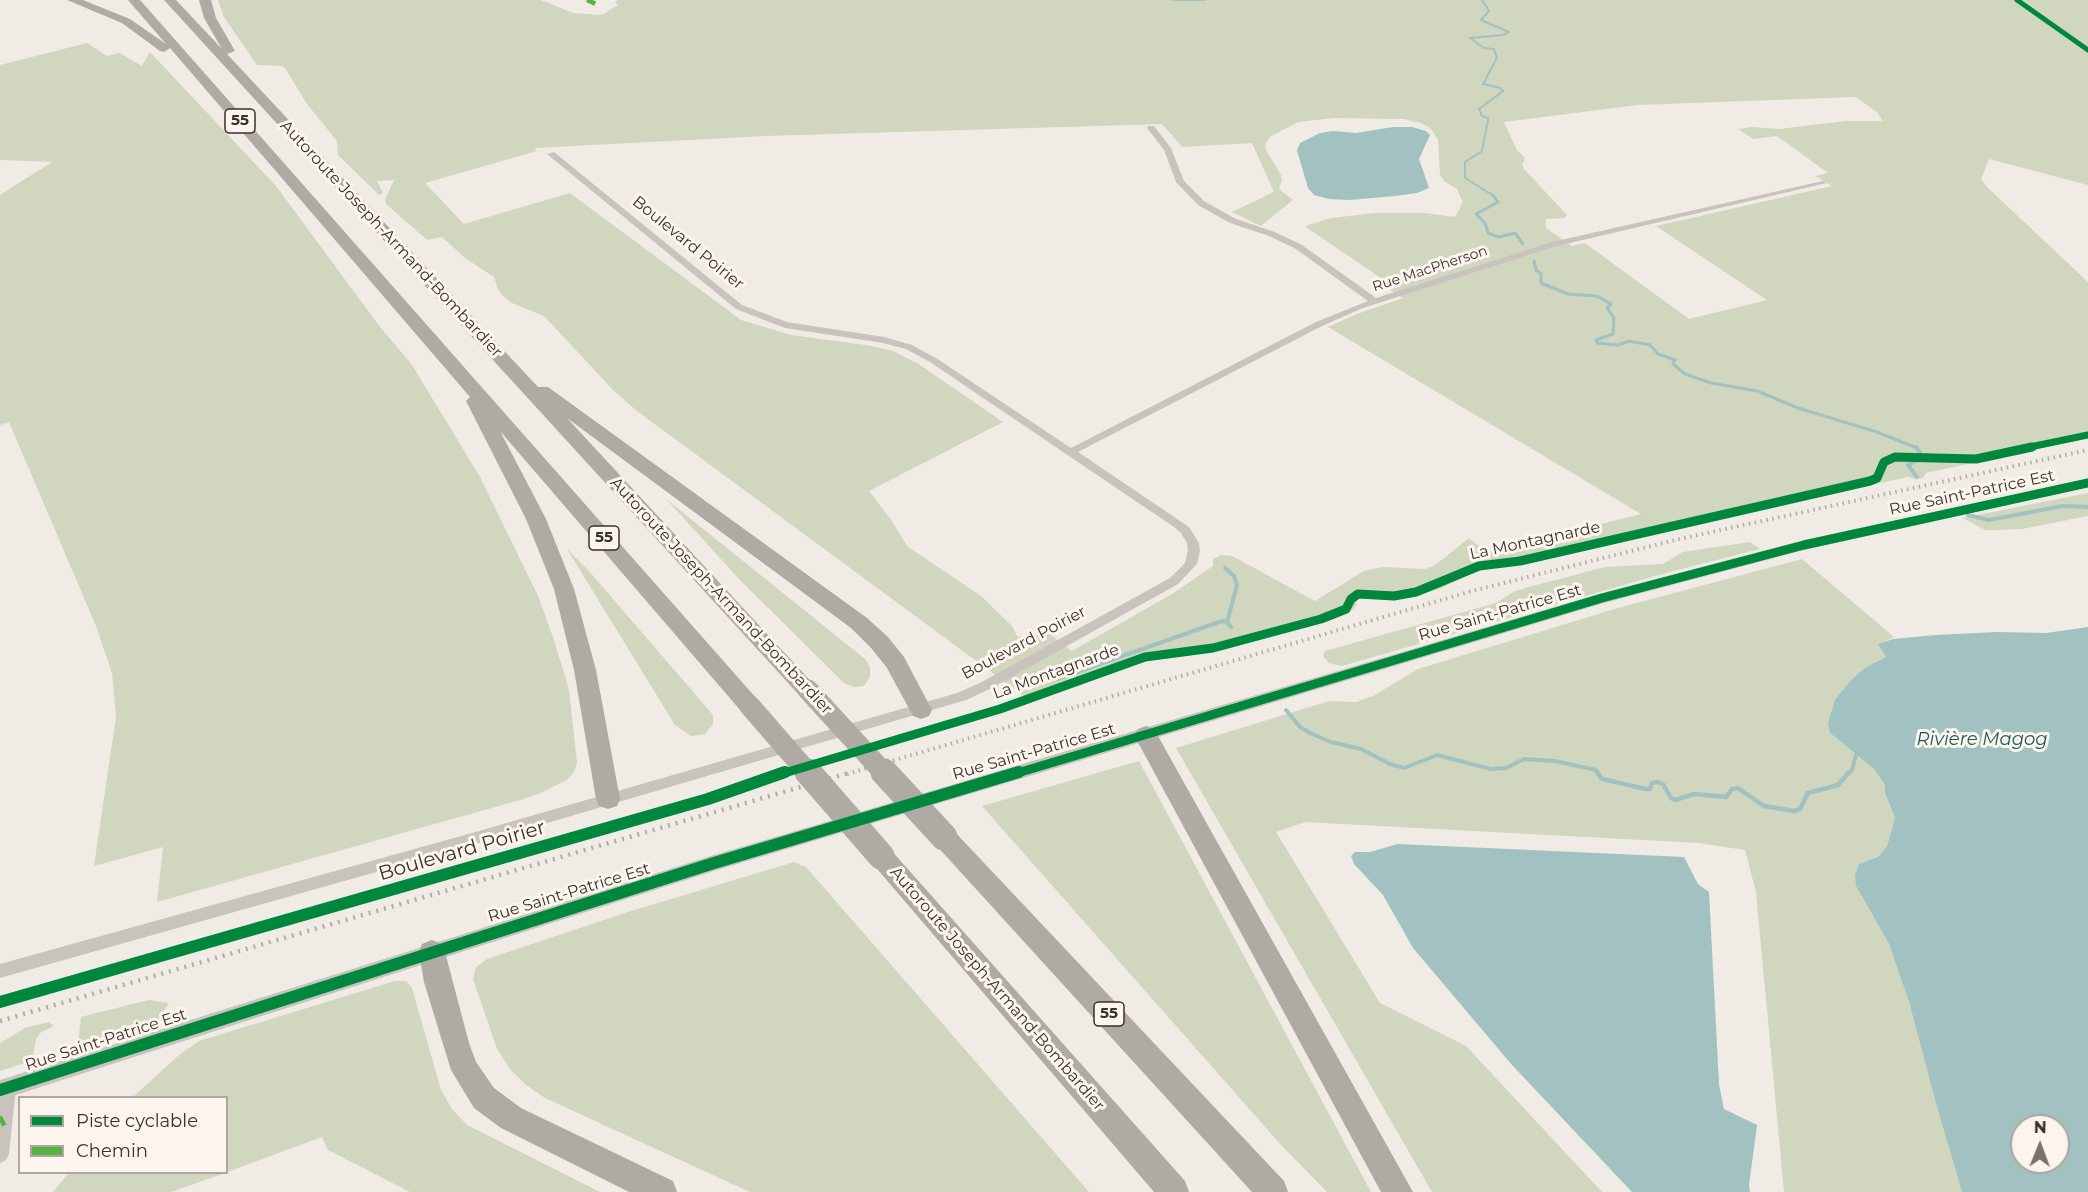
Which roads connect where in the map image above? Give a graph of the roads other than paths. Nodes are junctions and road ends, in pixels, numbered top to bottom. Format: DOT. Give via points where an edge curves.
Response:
graph roads {
  1 [pos="73,0"];
  2 [pos="134,0"];
  3 [pos="170,0"];
  4 [pos="205,0"];
  5 [pos="194,69"];
  6 [pos="239,74"];
  7 [pos="1151,128"];
  8 [pos="551,154"];
  9 [pos="1823,183"];
  10 [pos="1374,301"];
  11 [pos="512,370"];
  12 [pos="459,371"];
  13 [pos="1071,452"];
  14 [pos="2088,483"];
  15 [pos="921,710"];
  16 [pos="1146,735"];
  17 [pos="608,799"];
  18 [pos="432,952"];
  19 [pos="0,971"];
  20 [pos="4,1089"];
  21 [pos="0,1154"];
  22 [pos="662,1192"];
  23 [pos="1174,1192"];
  24 [pos="1273,1192"];
  25 [pos="1398,1192"];
  1 -- 5 [label="highway" via="130,23"];
  2 -- 5 [label="highway, Autoroute Joseph-Armand-Bombardier / 55"];
  3 -- 6 [label="highway, Autoroute Joseph-Armand-Bombardier / 55"];
  4 -- 6 [label="highway" via="208,15"];
  5 -- 12 [label="highway, Autoroute Joseph-Armand-Bombardier / 55"];
  6 -- 11 [label="highway, Autoroute Joseph-Armand-Bombardier / 55"];
  7 -- 10 [label="street" via="1168,150 1180,182 1201,202 1233,221 1288,241"];
  8 -- 13 [label="street, Boulevard Poirier" via="739,307 785,325 877,338 909,347"];
  9 -- 10 [label="street, Rue MacPherson" via="1580,238"];
  10 -- 13 [label="street, Rue MacPherson" via="1319,324"];
  11 -- 15 [label="highway" via="859,623 892,658"];
  11 -- 24 [label="highway, Autoroute Joseph-Armand-Bombardier / 55, bridge"];
  12 -- 17 [label="highway" via="536,519 564,589 585,670"];
  12 -- 23 [label="highway, Autoroute Joseph-Armand-Bombardier / 55, bridge"];
  13 -- 15 [label="street, Boulevard Poirier" via="1185,530 1194,550 1191,564 1174,581 985,686"];
  14 -- 16 [label="street, Rue Saint-Patrice Est" via="1857,533 1649,585"];
  15 -- 17 [label="street, Boulevard Poirier"];
  16 -- 18 [label="street, Rue Saint-Patrice Est"];
  16 -- 25 [label="highway"];
  17 -- 19 [label="street, Boulevard Poirier"];
  18 -- 20 [label="street, Rue Saint-Patrice Est"];
  18 -- 22 [label="highway" via="465,1070 484,1098 511,1118"];
  20 -- 21 [label="street"];
}
